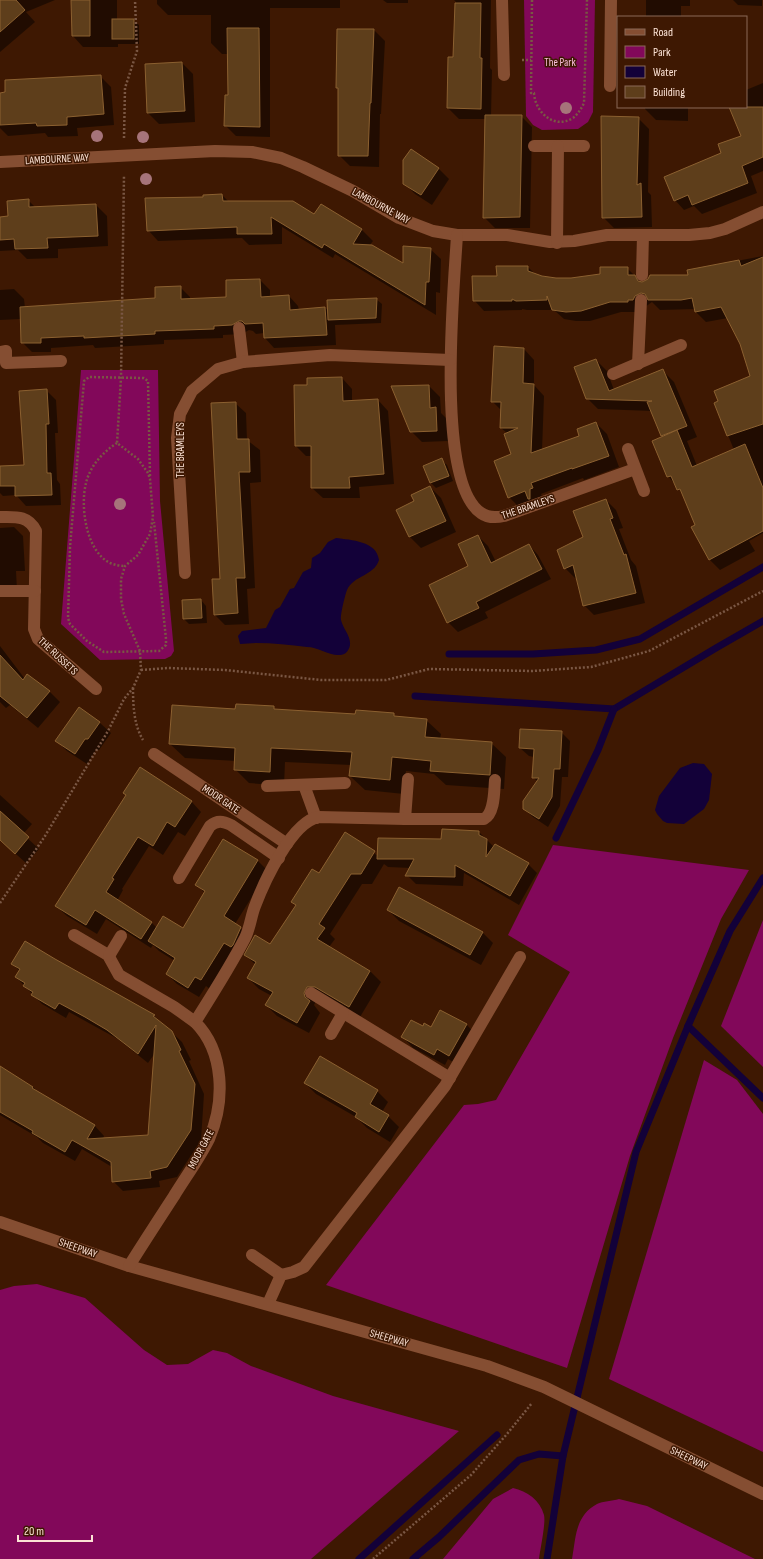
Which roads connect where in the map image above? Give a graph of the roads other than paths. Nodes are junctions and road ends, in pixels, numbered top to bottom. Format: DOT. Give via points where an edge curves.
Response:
graph roads {
  1 [pos="502,0"];
  2 [pos="611,0"];
  3 [pos="504,75"];
  4 [pos="610,86"];
  5 [pos="534,146"];
  6 [pos="558,146"];
  7 [pos="584,146"];
  8 [pos="0,162"];
  9 [pos="763,212"];
  10 [pos="458,235"];
  11 [pos="643,235"];
  12 [pos="557,243"];
  13 [pos="642,275"];
  14 [pos="641,300"];
  15 [pos="238,328"];
  16 [pos="681,345"];
  17 [pos="0,352"];
  18 [pos="61,360"];
  19 [pos="450,360"];
  20 [pos="243,362"];
  21 [pos="638,364"];
  22 [pos="613,374"];
  23 [pos="628,449"];
  24 [pos="635,469"];
  25 [pos="644,491"];
  26 [pos="0,517"];
  27 [pos="185,573"];
  28 [pos="0,591"];
  29 [pos="35,591"];
  30 [pos="96,689"];
  31 [pos="154,754"];
  32 [pos="408,779"];
  33 [pos="495,780"];
  34 [pos="345,783"];
  35 [pos="304,785"];
  36 [pos="267,786"];
  37 [pos="316,818"];
  38 [pos="405,819"];
  39 [pos="288,844"];
  40 [pos="278,858"];
  41 [pos="178,878"];
  42 [pos="74,935"];
  43 [pos="121,936"];
  44 [pos="109,956"];
  45 [pos="520,957"];
  46 [pos="311,993"];
  47 [pos="344,1013"];
  48 [pos="195,1022"];
  49 [pos="331,1034"];
  50 [pos="450,1078"];
  51 [pos="0,1222"];
  52 [pos="252,1255"];
  53 [pos="129,1266"];
  54 [pos="281,1275"];
  55 [pos="268,1304"];
  56 [pos="763,1494"];
  1 -- 3 [label="street"];
  2 -- 4 [label="street"];
  5 -- 6 [label="street"];
  6 -- 7 [label="street"];
  6 -- 12 [label="street"];
  8 -- 10 [label="street, LAMBOURNE WAY" via="252,152 292,162 319,174 411,223 438,232"];
  9 -- 11 [label="street, LAMBOURNE WAY" via="710,233"];
  10 -- 12 [label="street, LAMBOURNE WAY" via="508,235"];
  10 -- 19 [label="street, THE BRAMLEYS"];
  11 -- 12 [label="street, LAMBOURNE WAY" via="607,235"];
  11 -- 13 [label="street"];
  14 -- 21 [label="street"];
  15 -- 20 [label="street"];
  16 -- 21 [label="street"];
  17 -- 18 [label="street" via="6,352 6,363"];
  19 -- 20 [label="street, THE BRAMLEYS" via="330,355"];
  19 -- 24 [label="street, THE BRAMLEYS" via="456,461 469,499 480,513 490,517 504,516"];
  20 -- 27 [label="street, THE BRAMLEYS" via="218,369 192,391 180,414 177,438"];
  21 -- 22 [label="street"];
  23 -- 24 [label="street"];
  24 -- 25 [label="street"];
  26 -- 29 [label="street, THE RUSSETS" via="25,518 36,531"];
  28 -- 29 [label="street"];
  29 -- 30 [label="street, THE RUSSETS" via="34,629 38,639"];
  31 -- 39 [label="street, MOOR GATE"];
  32 -- 38 [label="street"];
  33 -- 38 [label="street" via="491,812 484,819"];
  34 -- 35 [label="street"];
  35 -- 36 [label="street"];
  35 -- 37 [label="street"];
  37 -- 38 [label="street"];
  37 -- 39 [label="street" via="303,824"];
  39 -- 40 [label="street"];
  40 -- 41 [label="street, MOOR GATE" via="231,826 216,822 210,826"];
  40 -- 48 [label="street" via="262,887 246,938"];
  42 -- 44 [label="street"];
  43 -- 44 [label="street"];
  44 -- 48 [label="street, MOOR GATE" via="119,975 162,999"];
  45 -- 50 [label="street"];
  46 -- 47 [label="street"];
  47 -- 49 [label="street"];
  47 -- 50 [label="street"];
  48 -- 53 [label="street, MOOR GATE" via="205,1033 216,1056 219,1102 215,1120 204,1149"];
  50 -- 54 [label="street" via="304,1267"];
  51 -- 53 [label="street, SHEEPWAY"];
  52 -- 54 [label="street"];
  53 -- 55 [label="street, SHEEPWAY"];
  54 -- 55 [label="street"];
  55 -- 56 [label="street, SHEEPWAY" via="487,1366 544,1387"];
}
